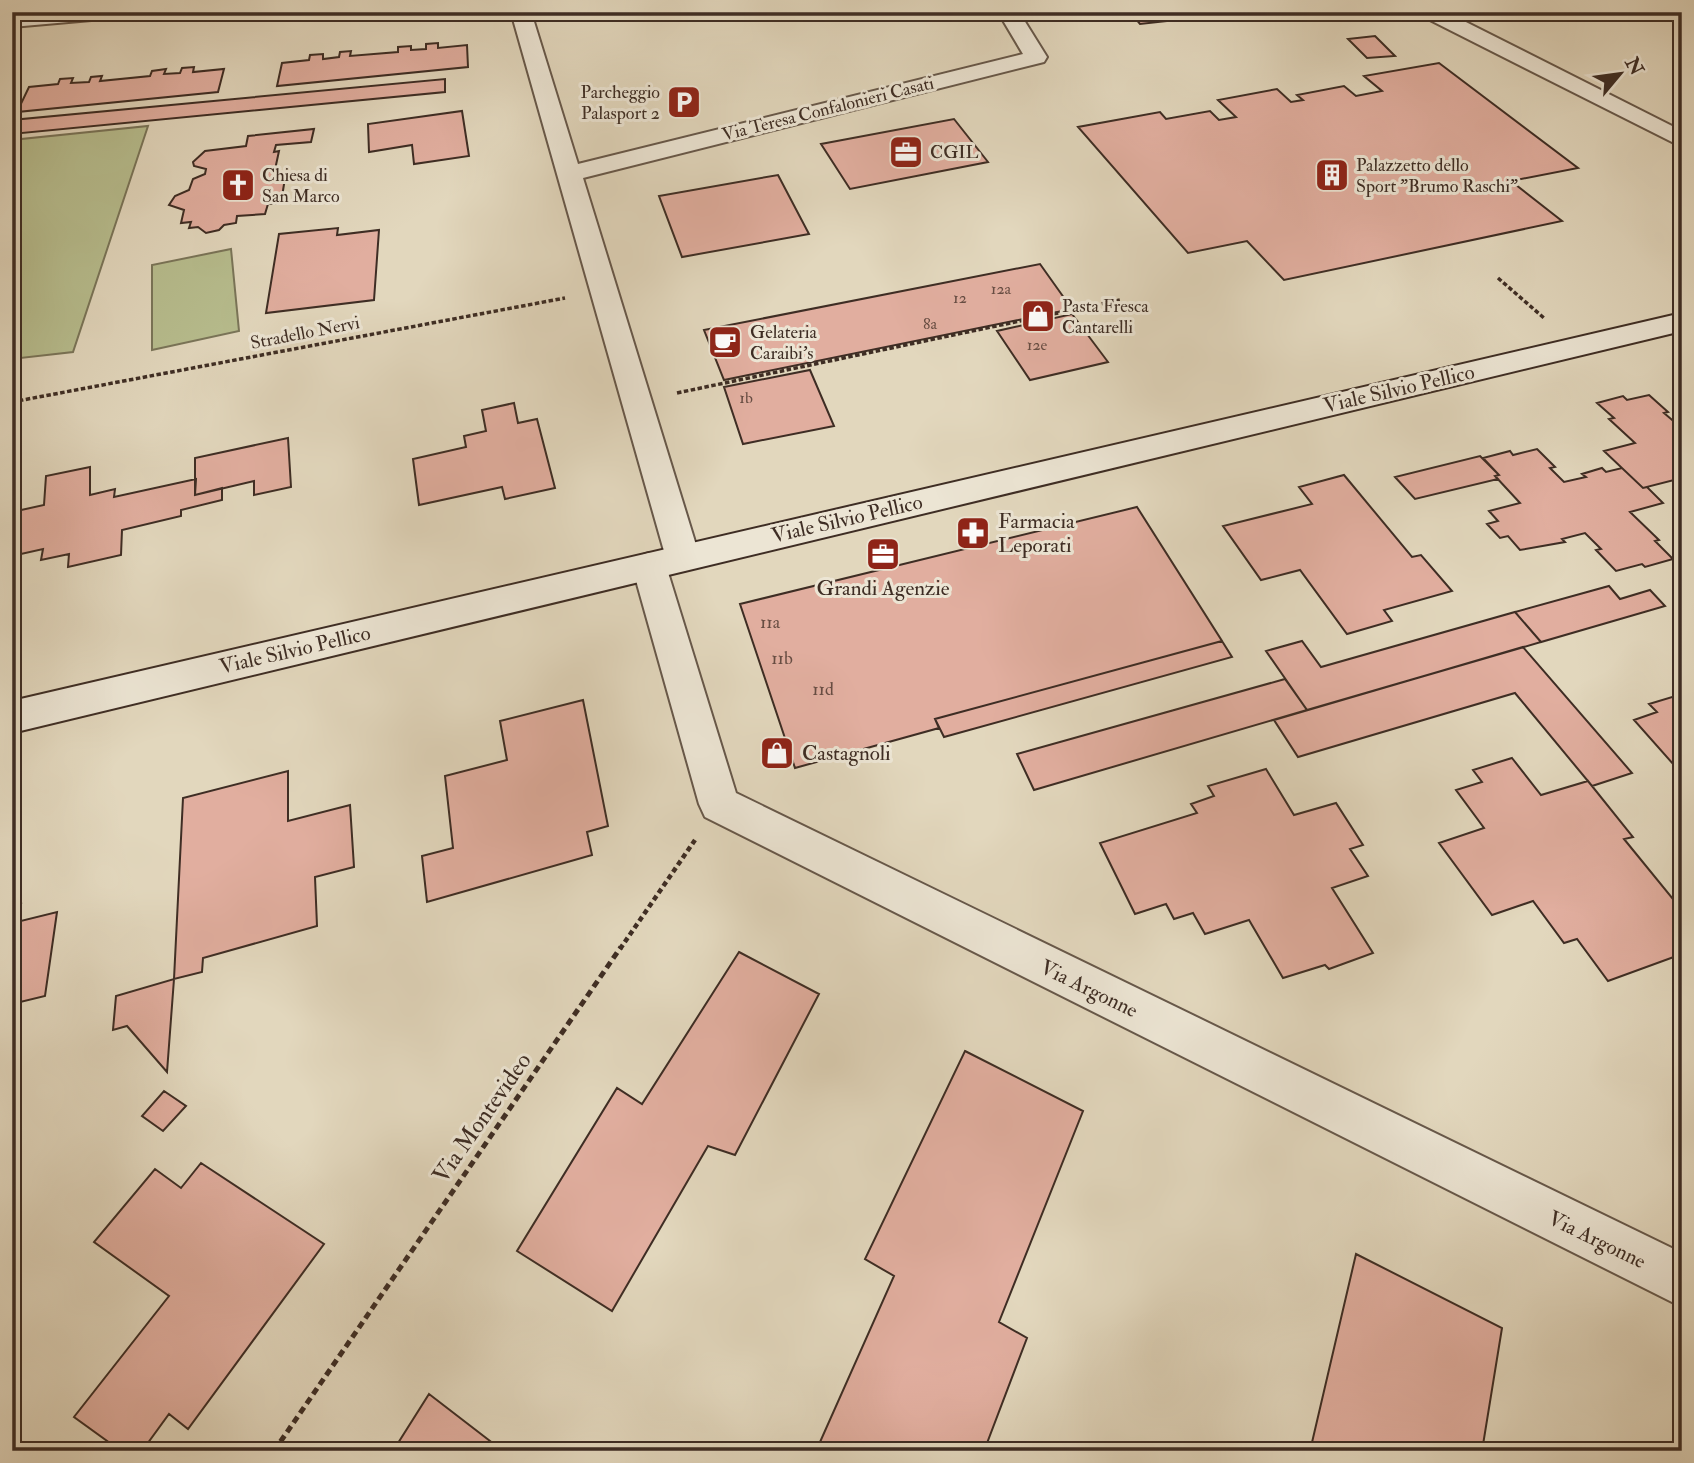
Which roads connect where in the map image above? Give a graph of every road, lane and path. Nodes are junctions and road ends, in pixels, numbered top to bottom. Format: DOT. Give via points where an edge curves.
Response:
graph roads {
  1 [pos="114,12"];
  2 [pos="521,12"];
  3 [pos="1008,12"];
  4 [pos="1429,12"];
  5 [pos="12,21"];
  6 [pos="1682,140"];
  7 [pos="569,174"];
  8 [pos="1498,278"];
  9 [pos="602,292"];
  10 [pos="1120,300"];
  11 [pos="1682,322"];
  12 [pos="1576,347"];
  13 [pos="666,396"];
  14 [pos="12,402"];
  15 [pos="666,562"];
  16 [pos="12,717"];
  17 [pos="719,804"];
  18 [pos="1682,1282"];
  19 [pos="274,1451"];
  1 -- 5 [label="street"];
  2 -- 7 [label="street"];
  3 -- 7 [label="street, Via Teresa Confalonieri Casati" via="1036,57"];
  4 -- 6 [label="street"];
  7 -- 9 [label="street"];
  8 -- 12 [label="path"];
  9 -- 14 [label="path, Stradello Nervi"];
  9 -- 15 [label="street" via="668,501"];
  10 -- 13 [label="path"];
  11 -- 12 [label="street, Viale Silvio Pellico"];
  12 -- 15 [label="street, Viale Silvio Pellico"];
  15 -- 16 [label="street, Viale Silvio Pellico"];
  15 -- 17 [label="street"];
  17 -- 18 [label="street, Via Argonne"];
  17 -- 19 [label="path, Via Montevideo"];
}
